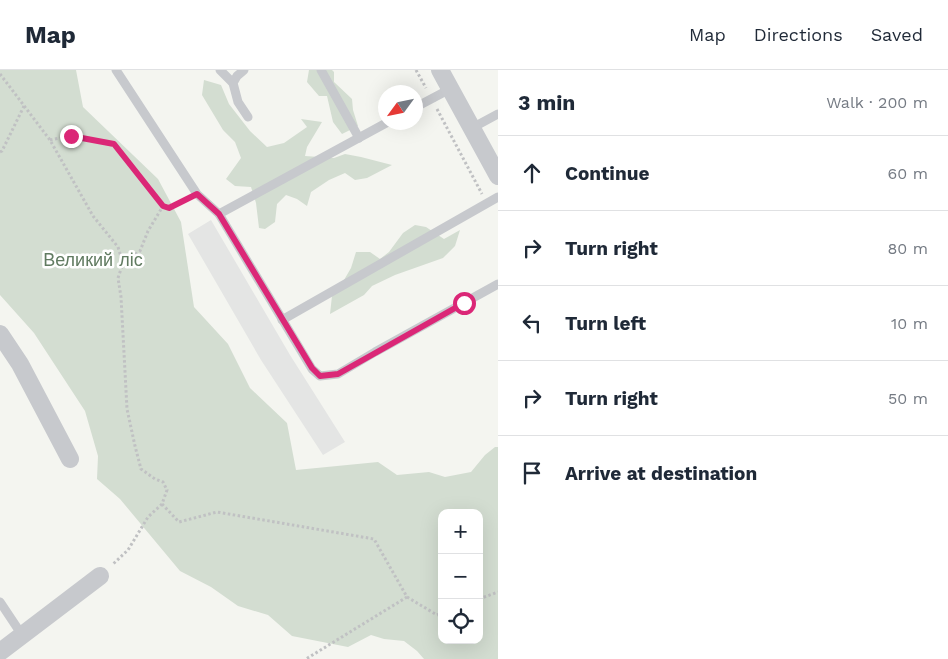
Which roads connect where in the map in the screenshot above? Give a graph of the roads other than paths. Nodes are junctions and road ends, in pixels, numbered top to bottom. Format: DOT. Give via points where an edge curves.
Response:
graph roads {
  1 [pos="116,70"];
  2 [pos="220,70"];
  3 [pos="244,70"];
  4 [pos="321,70"];
  5 [pos="440,70"];
  6 [pos="233,84"];
  7 [pos="450,89"];
  8 [pos="423,104"];
  9 [pos="498,114"];
  10 [pos="248,118"];
  11 [pos="378,128"];
  12 [pos="472,128"];
  13 [pos="359,138"];
  14 [pos="498,176"];
  15 [pos="498,197"];
  16 [pos="219,214"];
  17 [pos="498,284"];
  18 [pos="282,320"];
  19 [pos="0,334"];
  20 [pos="70,459"];
  21 [pos="100,576"];
  22 [pos="0,602"];
  23 [pos="22,635"];
  24 [pos="0,652"];
  1 -- 16 [label="lane" via="197,194"];
  2 -- 6 [label="lane"];
  3 -- 6 [label="lane"];
  4 -- 13 [label="lane"];
  5 -- 7 [label="street"];
  6 -- 10 [label="lane" via="238,102"];
  7 -- 8 [label="lane"];
  7 -- 12 [label="street"];
  9 -- 12 [label="lane"];
  11 -- 13 [label="lane"];
  12 -- 14 [label="street"];
  13 -- 16 [label="lane"];
  15 -- 18 [label="lane"];
  16 -- 18 [label="lane"];
  17 -- 18 [label="lane" via="338,374 320,376"];
  19 -- 20 [label="street" via="20,364"];
  21 -- 23 [label="street"];
  22 -- 23 [label="lane"];
  23 -- 24 [label="street"];
}
